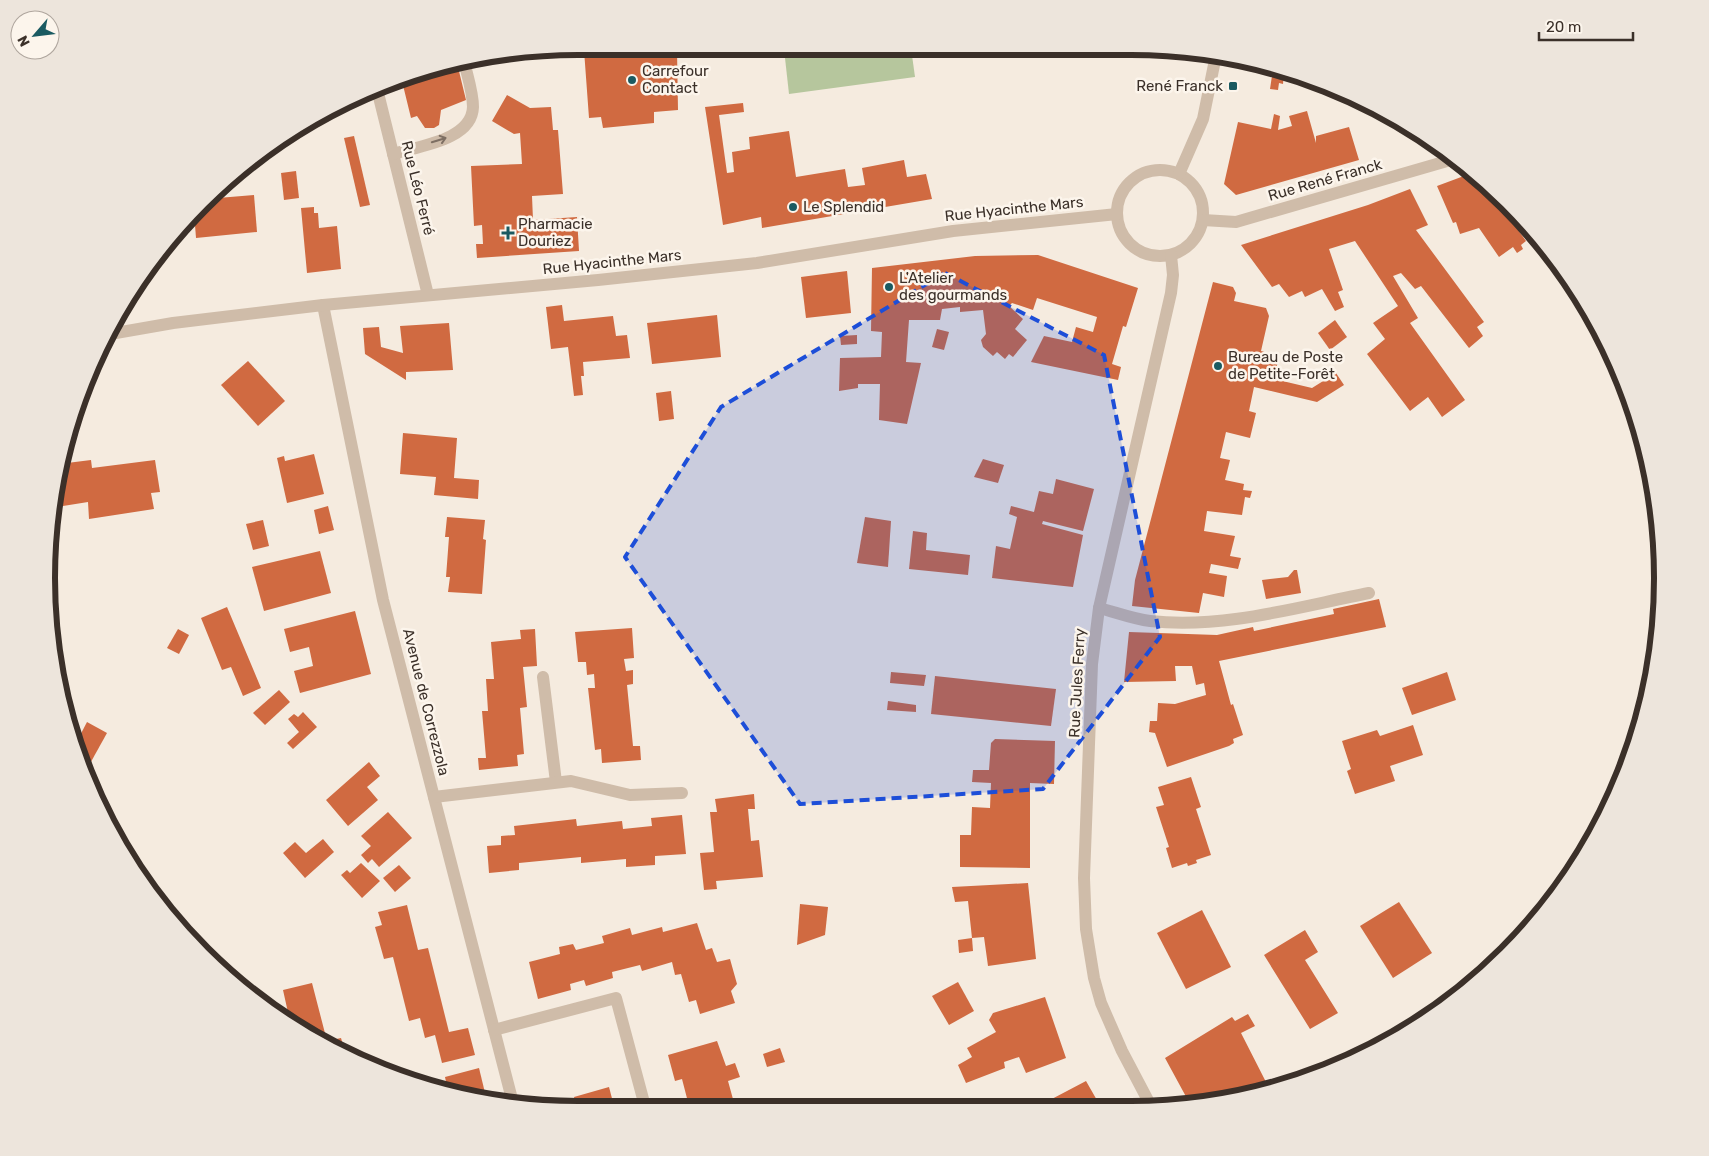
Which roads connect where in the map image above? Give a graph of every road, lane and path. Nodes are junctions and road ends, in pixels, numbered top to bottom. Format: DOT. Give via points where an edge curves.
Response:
graph roads {
  1 [pos="1215,62"];
  2 [pos="465,68"];
  3 [pos="378,95"];
  4 [pos="393,154"];
  5 [pos="1447,161"];
  6 [pos="1179,174"];
  7 [pos="1117,214"];
  8 [pos="1203,220"];
  9 [pos="1171,255"];
  10 [pos="428,295"];
  11 [pos="323,305"];
  12 [pos="116,333"];
  13 [pos="1369,593"];
  14 [pos="1099,608"];
  15 [pos="543,677"];
  16 [pos="556,782"];
  17 [pos="682,793"];
  18 [pos="434,797"];
  19 [pos="494,1030"];
  20 [pos="511,1097"];
  21 [pos="1148,1100"];
  22 [pos="644,1101"];
  1 -- 6 [label="street" via="1203,119"];
  4 -- 2 [label="street, one-way" via="456,135 465,127 473,106"];
  3 -- 4 [label="street, Rue Léo Ferré"];
  4 -- 10 [label="street, Rue Léo Ferré"];
  5 -- 8 [label="street, Rue René Franck" via="1236,222"];
  6 -- 7 [label="street" via="1161,170 1148,171 1137,177 1123,190"];
  6 -- 8 [label="street" via="1198,193 1203,206"];
  7 -- 9 [label="street" via="1122,233 1134,248 1152,255"];
  7 -- 10 [label="street, Rue Hyacinthe Mars" via="953,231 757,263"];
  8 -- 9 [label="street" via="1192,242"];
  9 -- 14 [label="street, Rue Jules Ferry" via="1171,293"];
  10 -- 11 [label="street, Rue Hyacinthe Mars"];
  11 -- 12 [label="street, Rue Hyacinthe Mars" via="163,324"];
  11 -- 18 [label="street, Avenue de Correzzola" via="381,591"];
  13 -- 14 [label="street" via="1208,623 1149,621"];
  14 -- 21 [label="street, Rue Jules Ferry" via="1092,664 1084,878 1086,929 1094,978 1102,1003"];
  15 -- 16 [label="street"];
  16 -- 17 [label="street" via="582,782 630,795"];
  16 -- 18 [label="street"];
  18 -- 19 [label="street, Avenue de Correzzola"];
  19 -- 20 [label="street, Avenue de Correzzola"];
  19 -- 22 [label="street" via="616,998"];
}
